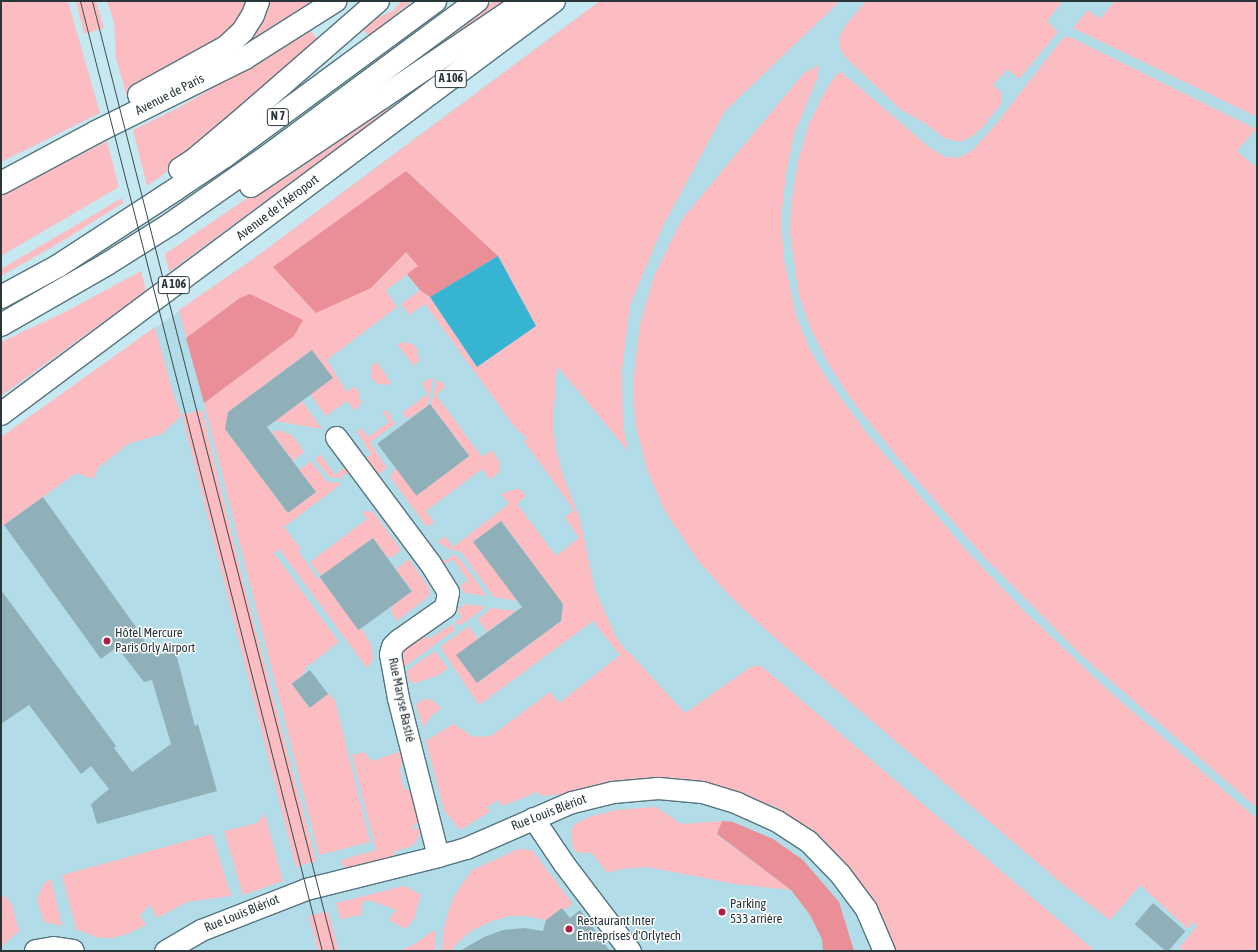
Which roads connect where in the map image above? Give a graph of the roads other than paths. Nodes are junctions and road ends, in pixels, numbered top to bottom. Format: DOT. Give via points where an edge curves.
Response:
graph roads {
  1 [pos="258,1"];
  2 [pos="335,1"];
  3 [pos="378,1"];
  4 [pos="435,1"];
  5 [pos="477,1"];
  6 [pos="525,1"];
  7 [pos="554,1"];
  8 [pos="96,132"];
  9 [pos="1,183"];
  10 [pos="172,223"];
  11 [pos="116,228"];
  12 [pos="1,297"];
  13 [pos="1,325"];
  14 [pos="1,414"];
  15 [pos="336,437"];
  16 [pos="534,818"];
  17 [pos="438,856"];
  18 [pos="36,951"];
  19 [pos="73,951"];
  20 [pos="165,951"];
  21 [pos="630,951"];
  22 [pos="884,951"];
  1 -- 8 [label="main road" via="243,31 226,47 139,95"];
  2 -- 8 [label="main road, Avenue de Paris" via="245,58"];
  3 -- 11 [label="main road" via="194,160 161,182"];
  4 -- 11 [label="main road, N 7" via="225,156"];
  5 -- 10 [label="main road, N 7" via="269,155"];
  6 -- 10 [label="main road" via="222,207 193,219"];
  7 -- 14 [label="main road, Avenue de l'Aéroport / A 106"];
  8 -- 9 [label="main road, Avenue de Paris"];
  10 -- 13 [label="main road, N 7"];
  11 -- 12 [label="main road, N 7" via="58,266"];
  15 -- 17 [label="street, Rue Maryse Bastié" via="434,569 448,592 445,607 398,640 392,646 390,654 398,698"];
  16 -- 17 [label="street, Rue Louis Blériot" via="466,848"];
  16 -- 21 [label="street" via="564,864"];
  16 -- 22 [label="street, Rue Louis Blériot" via="572,802 613,792 658,788 702,792 737,803 777,821 808,841 835,868 866,909"];
  17 -- 20 [label="street, Rue Louis Blériot" via="297,892 201,930"];
  18 -- 19 [label="main road" via="54,948"];
}
